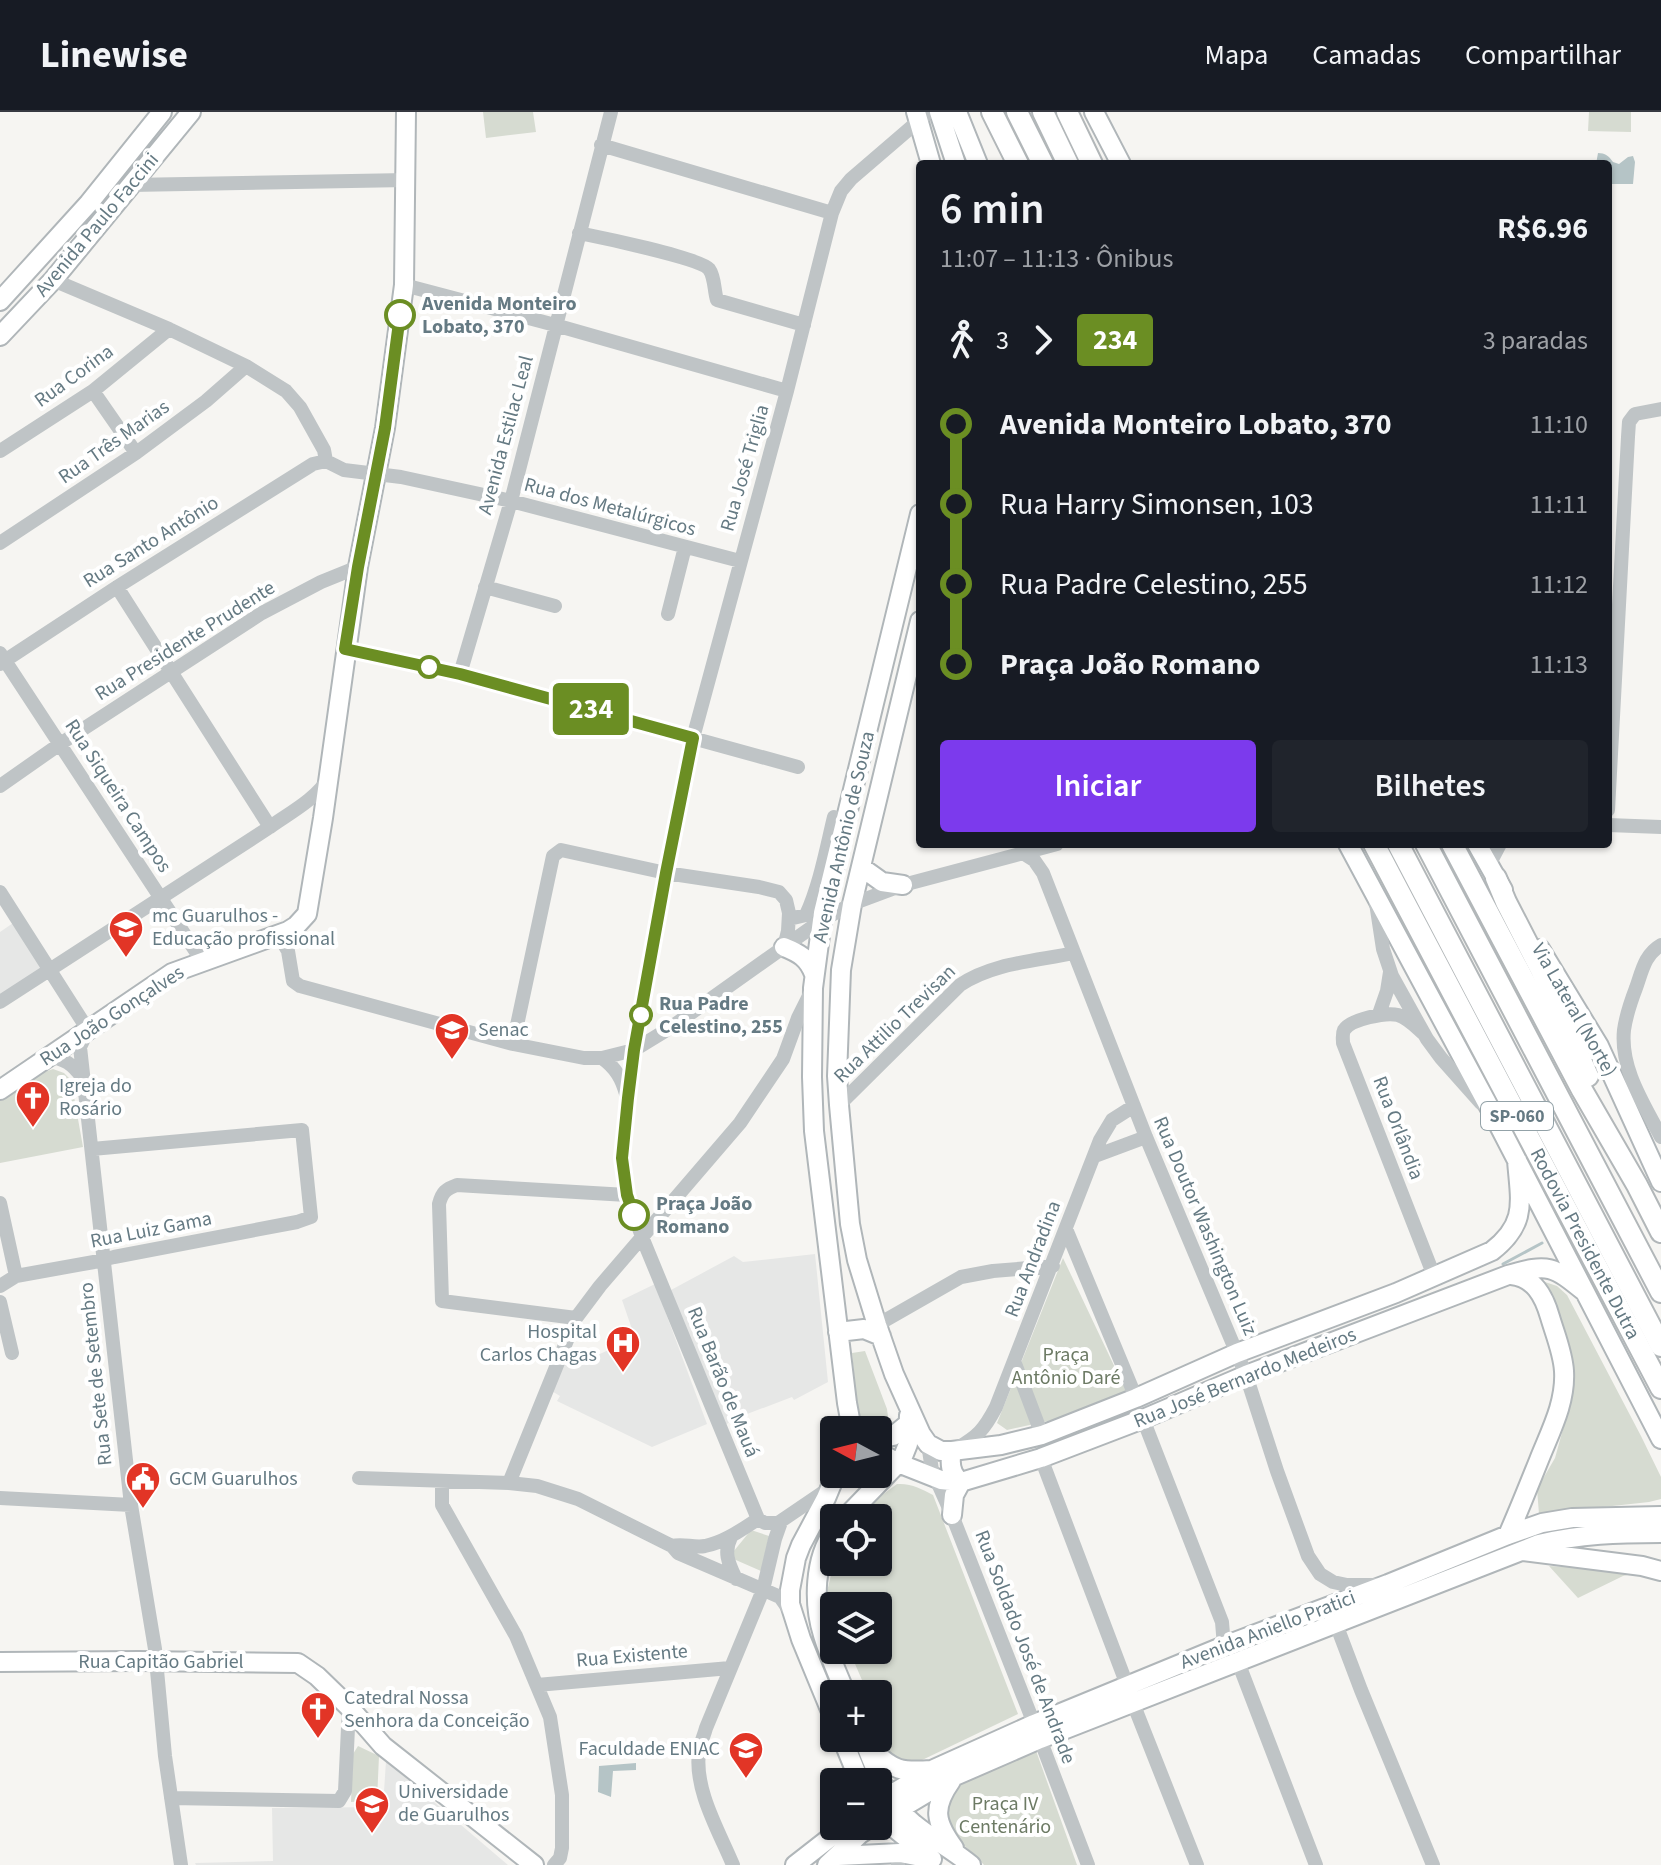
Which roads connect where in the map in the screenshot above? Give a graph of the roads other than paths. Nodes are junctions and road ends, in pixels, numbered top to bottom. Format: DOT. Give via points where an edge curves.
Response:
graph roads {
  1 [pos="191,112"];
  2 [pos="406,112"];
  3 [pos="611,112"];
  4 [pos="939,112"];
  5 [pos="957,112"];
  6 [pos="992,112"];
  7 [pos="1017,112"];
  8 [pos="1043,112"];
  9 [pos="1067,112"];
  10 [pos="1094,112"];
  11 [pos="921,115"];
  12 [pos="157,116"];
  13 [pos="142,139"];
  14 [pos="601,145"];
  15 [pos="930,160"];
  16 [pos="955,160"];
  17 [pos="976,160"];
  18 [pos="1016,160"];
  19 [pos="1041,160"];
  20 [pos="1066,160"];
  21 [pos="1090,160"];
  22 [pos="1119,160"];
  23 [pos="407,180"];
  24 [pos="130,185"];
  25 [pos="89,203"];
  26 [pos="832,213"];
  27 [pos="105,216"];
  28 [pos="579,233"];
  29 [pos="53,280"];
  30 [pos="404,285"];
  31 [pos="0,301"];
  32 [pos="555,325"];
  33 [pos="804,325"];
  34 [pos="169,329"];
  35 [pos="5,331"];
  36 [pos="246,366"];
  37 [pos="93,391"];
  38 [pos="787,391"];
  39 [pos="1661,409"];
  40 [pos="0,451"];
  41 [pos="136,453"];
  42 [pos="326,461"];
  43 [pos="377,474"];
  44 [pos="511,501"];
  45 [pos="916,531"];
  46 [pos="0,543"];
  47 [pos="685,547"];
  48 [pos="740,561"];
  49 [pos="358,567"];
  50 [pos="117,587"];
  51 [pos="485,587"];
  52 [pos="555,606"];
  53 [pos="668,614"];
  54 [pos="916,638"];
  55 [pos="345,649"];
  56 [pos="2,659"];
  57 [pos="171,673"];
  58 [pos="460,674"];
  59 [pos="1612,718"];
  60 [pos="693,738"];
  61 [pos="60,744"];
  62 [pos="798,767"];
  63 [pos="329,778"];
  64 [pos="0,786"];
  65 [pos="834,817"];
  66 [pos="1612,825"];
  67 [pos="270,827"];
  68 [pos="1661,827"];
  69 [pos="1042,848"];
  70 [pos="1053,848"];
  71 [pos="1350,848"];
  72 [pos="1376,848"];
  73 [pos="1400,848"];
  74 [pos="1428,848"];
  75 [pos="1454,848"];
  76 [pos="1479,848"];
  77 [pos="1499,848"];
  78 [pos="1023,853"];
  79 [pos="861,867"];
  80 [pos="1493,872"];
  81 [pos="1043,873"];
  82 [pos="672,874"];
  83 [pos="903,885"];
  84 [pos="0,892"];
  85 [pos="1375,894"];
  86 [pos="160,897"];
  87 [pos="852,904"];
  88 [pos="789,919"];
  89 [pos="822,920"];
  90 [pos="275,935"];
  91 [pos="1661,945"];
  92 [pos="784,947"];
  93 [pos="1074,953"];
  94 [pos="202,961"];
  95 [pos="50,971"];
  96 [pos="1390,972"];
  97 [pos="814,981"];
  98 [pos="0,1002"];
  99 [pos="1379,1014"];
  100 [pos="88,1030"];
  101 [pos="1424,1034"];
  102 [pos="513,1044"];
  103 [pos="634,1050"];
  104 [pos="49,1056"];
  105 [pos="602,1058"];
  106 [pos="812,1058"];
  107 [pos="783,1059"];
  108 [pos="84,1081"];
  109 [pos="0,1090"];
  110 [pos="1582,1090"];
  111 [pos="628,1098"];
  112 [pos="839,1105"];
  113 [pos="1134,1106"];
  114 [pos="1494,1116"];
  115 [pos="1146,1137"];
  116 [pos="1661,1137"];
  117 [pos="1644,1148"];
  118 [pos="92,1149"];
  119 [pos="1095,1156"];
  120 [pos="1517,1160"];
  121 [pos="1661,1175"];
  122 [pos="1661,1182"];
  123 [pos="1637,1185"];
  124 [pos="627,1195"];
  125 [pos="0,1203"];
  126 [pos="1066,1229"];
  127 [pos="1661,1232"];
  128 [pos="642,1237"];
  129 [pos="651,1259"];
  130 [pos="103,1260"];
  131 [pos="620,1263"];
  132 [pos="1053,1266"];
  133 [pos="1661,1267"];
  134 [pos="1508,1275"];
  135 [pos="16,1276"];
  136 [pos="1434,1276"];
  137 [pos="0,1286"];
  138 [pos="1585,1292"];
  139 [pos="1661,1292"];
  140 [pos="1396,1293"];
  141 [pos="0,1302"];
  142 [pos="1406,1314"];
  143 [pos="576,1318"];
  144 [pos="879,1330"];
  145 [pos="838,1332"];
  146 [pos="1661,1346"];
  147 [pos="12,1353"];
  148 [pos="1237,1353"];
  149 [pos="1014,1361"];
  150 [pos="1246,1375"];
  151 [pos="1661,1388"];
  152 [pos="1136,1398"];
  153 [pos="847,1403"];
  154 [pos="845,1416"];
  155 [pos="849,1416"];
  156 [pos="909,1416"];
  157 [pos="1143,1419"];
  158 [pos="1042,1435"];
  159 [pos="892,1436"];
  160 [pos="1661,1439"];
  161 [pos="928,1444"];
  162 [pos="952,1451"];
  163 [pos="1041,1458"];
  164 [pos="892,1460"];
  165 [pos="898,1463"];
  166 [pos="935,1477"];
  167 [pos="359,1478"];
  168 [pos="442,1481"];
  169 [pos="961,1482"];
  170 [pos="509,1483"];
  171 [pos="824,1488"];
  172 [pos="830,1488"];
  173 [pos="0,1498"];
  174 [pos="858,1504"];
  175 [pos="131,1505"];
  176 [pos="952,1515"];
  177 [pos="1661,1516"];
  178 [pos="758,1519"];
  179 [pos="781,1522"];
  180 [pos="1661,1533"];
  181 [pos="1508,1535"];
  182 [pos="731,1537"];
  183 [pos="672,1546"];
  184 [pos="1521,1551"];
  185 [pos="820,1566"];
  186 [pos="1661,1571"];
  187 [pos="736,1579"];
  188 [pos="1388,1584"];
  189 [pos="763,1590"];
  190 [pos="793,1614"];
  191 [pos="1222,1622"];
  192 [pos="1336,1624"];
  193 [pos="1245,1638"];
  194 [pos="1224,1646"];
  195 [pos="156,1661"];
  196 [pos="0,1662"];
  197 [pos="1238,1662"];
  198 [pos="730,1668"];
  199 [pos="840,1680"];
  200 [pos="537,1685"];
  201 [pos="820,1685"];
  202 [pos="1130,1694"];
  203 [pos="349,1707"];
  204 [pos="1037,1731"];
  205 [pos="875,1752"];
  206 [pos="934,1769"];
  207 [pos="955,1776"];
  208 [pos="171,1798"];
  209 [pos="892,1805"];
  210 [pos="892,1808"];
  211 [pos="892,1817"];
  212 [pos="892,1822"];
  213 [pos="827,1840"];
  214 [pos="854,1840"];
  215 [pos="832,1860"];
  216 [pos="966,1861"];
  217 [pos="559,1862"];
  218 [pos="938,1862"];
  219 [pos="181,1865"];
  220 [pos="534,1865"];
  221 [pos="733,1865"];
  222 [pos="795,1865"];
  223 [pos="1088,1865"];
  224 [pos="1197,1865"];
  225 [pos="1316,1865"];
  226 [pos="1433,1865"];
  1 -- 24 [label="main road, Avenida Paulo Faccini"];
  2 -- 23 [label="main road"];
  3 -- 14 [label="street, Avenida Estilac Leal"];
  4 -- 16 [label="main road"];
  5 -- 17 [label="main road"];
  6 -- 18 [label="highway"];
  7 -- 19 [label="highway"];
  8 -- 20 [label="highway"];
  9 -- 21 [label="highway"];
  10 -- 22 [label="main road"];
  11 -- 15 [label="main road"];
  11 -- 26 [label="street, Rua José Triglia" via="851,179"];
  12 -- 13 [label="main road, Avenida Paulo Faccini"];
  13 -- 25 [label="main road, Avenida Paulo Faccini"];
  13 -- 27 [label="main road" via="147,151 112,196"];
  14 -- 26 [label="street"];
  14 -- 28 [label="street, Avenida Estilac Leal"];
  23 -- 24 [label="street"];
  23 -- 30 [label="main road"];
  24 -- 27 [label="main road, Avenida Paulo Faccini"];
  25 -- 31 [label="main road, Avenida Paulo Faccini"];
  25 -- 35 [label="main road" via="81,225 5,311"];
  26 -- 33 [label="street, Rua José Triglia"];
  27 -- 29 [label="main road, Avenida Paulo Faccini"];
  28 -- 32 [label="street, Avenida Estilac Leal"];
  28 -- 33 [label="street" via="706,266 717,300"];
  29 -- 34 [label="street"];
  29 -- 35 [label="main road, Avenida Paulo Faccini"];
  30 -- 32 [label="street"];
  30 -- 43 [label="main road"];
  32 -- 38 [label="street"];
  32 -- 44 [label="street, Avenida Estilac Leal"];
  33 -- 38 [label="street, Rua José Triglia"];
  34 -- 36 [label="street"];
  34 -- 37 [label="street, Rua Corina"];
  36 -- 41 [label="street, Rua Três Marias"];
  36 -- 42 [label="street" via="286,391 300,407"];
  37 -- 40 [label="street, Rua Corina"];
  37 -- 41 [label="street"];
  38 -- 48 [label="street, Rua José Triglia"];
  39 -- 59 [label="street" via="1635,414 1629,422"];
  41 -- 46 [label="street, Rua Três Marias"];
  42 -- 43 [label="street, Rua dos Metalúrgicos" via="344,470"];
  42 -- 50 [label="street, Rua Santo Antônio" via="313,464"];
  43 -- 44 [label="street, Rua dos Metalúrgicos"];
  43 -- 49 [label="main road"];
  44 -- 47 [label="street, Rua dos Metalúrgicos"];
  44 -- 51 [label="street, Avenida Estilac Leal"];
  45 -- 89 [label="main road, Avenida Antônio de Souza"];
  47 -- 48 [label="street, Rua dos Metalúrgicos"];
  47 -- 53 [label="street"];
  48 -- 60 [label="street, Rua José Triglia"];
  49 -- 55 [label="main road"];
  49 -- 57 [label="street, Rua Presidente Prudente" via="288,598"];
  50 -- 56 [label="street, Rua Santo Antônio"];
  50 -- 57 [label="street"];
  51 -- 52 [label="street"];
  51 -- 58 [label="street, Avenida Estilac Leal"];
  54 -- 79 [label="main road, Avenida Antônio de Souza"];
  55 -- 58 [label="street"];
  55 -- 63 [label="main road"];
  56 -- 61 [label="street, Rua Siqueira Campos"];
  57 -- 61 [label="street, Rua Presidente Prudente"];
  57 -- 67 [label="street"];
  58 -- 60 [label="street"];
  60 -- 62 [label="street"];
  60 -- 82 [label="street, Rua José Triglia"];
  61 -- 64 [label="street, Rua Presidente Prudente"];
  61 -- 86 [label="street, Rua Siqueira Campos"];
  63 -- 67 [label="street" via="315,796"];
  63 -- 90 [label="main road, Rua João Gonçalves" via="307,914"];
  65 -- 88 [label="street" via="810,906 806,915"];
  66 -- 68 [label="street"];
  67 -- 86 [label="street"];
  69 -- 78 [label="street"];
  70 -- 81 [label="street"];
  71 -- 85 [label="main road"];
  72 -- 151 [label="highway, Rodovia Presidente Dutra / SP-060"];
  73 -- 146 [label="highway, Rodovia Presidente Dutra / SP-060"];
  74 -- 139 [label="highway, SP-060"];
  75 -- 110 [label="highway"];
  76 -- 80 [label="main road, Via Lateral (Norte)"];
  77 -- 80 [label="street"];
  78 -- 81 [label="street, Rua Doutor Washington Luiz"];
  78 -- 83 [label="street"];
  79 -- 83 [label="main road" via="882,882"];
  79 -- 87 [label="main road, Avenida Antônio de Souza"];
  80 -- 117 [label="main road, Via Lateral (Norte)" via="1599,1046"];
  80 -- 123 [label="highway"];
  81 -- 93 [label="street, Rua Doutor Washington Luiz"];
  82 -- 88 [label="street" via="779,892"];
  82 -- 102 [label="street" via="567,850 553,856"];
  82 -- 103 [label="street, Rua José Triglia"];
  83 -- 87 [label="street"];
  84 -- 95 [label="street"];
  85 -- 96 [label="street"];
  85 -- 114 [label="main road"];
  86 -- 94 [label="street, Rua Siqueira Campos"];
  86 -- 95 [label="street"];
  87 -- 89 [label="street"];
  87 -- 112 [label="main road, Avenida Antônio de Souza" via="839,998"];
  88 -- 92 [label="street"];
  89 -- 92 [label="street"];
  89 -- 97 [label="main road, Avenida Antônio de Souza"];
  90 -- 94 [label="main road, Rua João Gonçalves"];
  90 -- 102 [label="street" via="288,951 293,981 300,986"];
  91 -- 116 [label="street" via="1645,962 1624,1031 1627,1067"];
  92 -- 97 [label="main road" via="805,957"];
  92 -- 103 [label="street"];
  93 -- 112 [label="street, Rua Attilio Trevisan" via="973,976"];
  93 -- 113 [label="street, Rua Doutor Washington Luiz"];
  94 -- 100 [label="main road, Rua João Gonçalves" via="172,973"];
  95 -- 98 [label="street"];
  95 -- 100 [label="street"];
  96 -- 99 [label="street"];
  96 -- 101 [label="street"];
  97 -- 106 [label="main road, Avenida Antônio de Souza"];
  97 -- 107 [label="street"];
  99 -- 101 [label="street" via="1403,1017"];
  99 -- 136 [label="street, Rua Orlândia" via="1347,1027 1343,1043"];
  100 -- 104 [label="main road, Rua João Gonçalves"];
  100 -- 108 [label="street, Rua Sete de Setembro" via="80,1047"];
  101 -- 114 [label="street"];
  102 -- 105 [label="street"];
  103 -- 105 [label="street"];
  103 -- 111 [label="street, Rua José Triglia"];
  104 -- 108 [label="street" via="73,1065"];
  104 -- 109 [label="main road, Rua João Gonçalves"];
  105 -- 111 [label="street" via="617,1072"];
  106 -- 107 [label="street" via="791,1054"];
  106 -- 145 [label="main road, Avenida Antônio de Souza" via="814,1131"];
  107 -- 128 [label="street" via="740,1123"];
  108 -- 118 [label="street, Rua Sete de Setembro"];
  110 -- 123 [label="highway"];
  110 -- 133 [label="highway"];
  111 -- 124 [label="street, Rua José Triglia" via="622,1158"];
  112 -- 144 [label="main road, Avenida Antônio de Souza" via="850,1224"];
  113 -- 115 [label="street, Rua Doutor Washington Luiz"];
  113 -- 119 [label="street, Rua Andradina" via="1112,1120"];
  114 -- 120 [label="main road"];
  115 -- 119 [label="street"];
  115 -- 148 [label="street, Rua Doutor Washington Luiz"];
  117 -- 121 [label="main road"];
  117 -- 122 [label="main road, Via Lateral (Norte)"];
  118 -- 130 [label="street, Rua Sete de Setembro"];
  118 -- 130 [label="street, Rua Luiz Gama" via="302,1130 311,1217"];
  119 -- 126 [label="street, Rua Andradina"];
  120 -- 136 [label="main road, Rua José Bernardo Medeiros" via="1519,1211 1513,1231 1492,1251"];
  120 -- 138 [label="main road"];
  123 -- 127 [label="highway"];
  124 -- 128 [label="street"];
  124 -- 143 [label="street" via="457,1185 441,1194 442,1301"];
  125 -- 135 [label="street"];
  126 -- 132 [label="street, Rua Andradina"];
  126 -- 152 [label="street"];
  128 -- 129 [label="street, Rua Barão de Mauá"];
  128 -- 131 [label="street"];
  129 -- 131 [label="street" via="637,1256"];
  129 -- 178 [label="street, Rua Barão de Mauá"];
  130 -- 135 [label="street, Rua Luiz Gama"];
  130 -- 175 [label="street, Rua Sete de Setembro"];
  131 -- 143 [label="street"];
  132 -- 144 [label="street" via="961,1277"];
  132 -- 149 [label="street, Rua Andradina"];
  134 -- 138 [label="main road, Rua José Bernardo Medeiros" via="1544,1267"];
  134 -- 142 [label="main road, Rua José Bernardo Medeiros"];
  134 -- 181 [label="main road" via="1529,1280 1542,1296 1564,1370 1560,1407"];
  135 -- 137 [label="street, Rua Luiz Gama"];
  136 -- 140 [label="main road, Rua José Bernardo Medeiros"];
  138 -- 160 [label="main road"];
  140 -- 142 [label="main road"];
  140 -- 148 [label="main road, Rua José Bernardo Medeiros"];
  141 -- 147 [label="street"];
  142 -- 150 [label="main road, Rua José Bernardo Medeiros"];
  143 -- 170 [label="street"];
  144 -- 145 [label="main road"];
  144 -- 156 [label="main road, Avenida Antônio de Souza"];
  145 -- 153 [label="main road, Avenida Antônio de Souza"];
  148 -- 150 [label="street, Rua Doutor Washington Luiz"];
  148 -- 152 [label="main road, Rua José Bernardo Medeiros"];
  149 -- 158 [label="street"];
  149 -- 162 [label="street, Rua Andradina" via="989,1420 976,1437"];
  150 -- 157 [label="main road, Rua José Bernardo Medeiros"];
  150 -- 188 [label="street, Rua Doutor Washington Luiz" via="1313,1564 1333,1582"];
  152 -- 158 [label="main road, Rua José Bernardo Medeiros"];
  153 -- 154 [label="main road, Avenida Antônio de Souza"];
  153 -- 155 [label="main road, Avenida Antônio de Souza"];
  156 -- 159 [label="main road"];
  156 -- 161 [label="main road, Avenida Antônio de Souza"];
  156 -- 165 [label="main road" via="908,1444"];
  157 -- 163 [label="main road, Rua José Bernardo Medeiros"];
  157 -- 191 [label="street"];
  158 -- 162 [label="main road, Rua José Bernardo Medeiros"];
  161 -- 162 [label="main road"];
  161 -- 166 [label="street, Rua Soldado José de Andrade"];
  162 -- 169 [label="main road" via="953,1473"];
  163 -- 169 [label="main road, Rua José Bernardo Medeiros"];
  163 -- 202 [label="street"];
  164 -- 165 [label="main road"];
  165 -- 166 [label="main road, Rua José Bernardo Medeiros"];
  165 -- 174 [label="main road"];
  166 -- 169 [label="main road, Rua José Bernardo Medeiros"];
  166 -- 176 [label="street, Rua Soldado José de Andrade"];
  167 -- 168 [label="street"];
  168 -- 170 [label="street"];
  168 -- 200 [label="street" via="442,1505 516,1636"];
  169 -- 176 [label="main road"];
  170 -- 183 [label="street" via="578,1499"];
  171 -- 179 [label="street"];
  172 -- 190 [label="main road" via="796,1558 790,1590"];
  173 -- 175 [label="street"];
  175 -- 195 [label="street, Rua Sete de Setembro"];
  176 -- 204 [label="street, Rua Soldado José de Andrade"];
  177 -- 181 [label="main road, Avenida Aniello Pratici" via="1572,1518"];
  178 -- 179 [label="street"];
  178 -- 182 [label="street"];
  179 -- 189 [label="street"];
  180 -- 184 [label="main road, Avenida Aniello Pratici" via="1563,1538"];
  181 -- 188 [label="main road, Avenida Aniello Pratici"];
  182 -- 183 [label="street" via="703,1546"];
  182 -- 187 [label="street" via="726,1558"];
  183 -- 187 [label="street"];
  184 -- 186 [label="main road"];
  184 -- 192 [label="main road, Avenida Aniello Pratici"];
  185 -- 199 [label="main road" via="822,1634"];
  187 -- 189 [label="street"];
  188 -- 193 [label="main road, Avenida Aniello Pratici"];
  189 -- 190 [label="street" via="780,1597"];
  189 -- 198 [label="street"];
  190 -- 201 [label="main road"];
  191 -- 193 [label="street"];
  191 -- 194 [label="street"];
  192 -- 197 [label="main road, Avenida Aniello Pratici"];
  192 -- 226 [label="street"];
  193 -- 194 [label="main road, Avenida Aniello Pratici"];
  194 -- 202 [label="main road, Avenida Aniello Pratici"];
  195 -- 196 [label="main road, Rua Capitão Gabriel"];
  195 -- 203 [label="main road, Rua Capitão Gabriel" via="298,1663"];
  195 -- 208 [label="street, Rua Sete de Setembro"];
  197 -- 202 [label="main road, Avenida Aniello Pratici"];
  197 -- 225 [label="street"];
  198 -- 200 [label="street, Rua Existente"];
  198 -- 221 [label="street" via="699,1762 706,1799"];
  200 -- 217 [label="street" via="550,1717 560,1776"];
  202 -- 204 [label="main road, Avenida Aniello Pratici"];
  202 -- 224 [label="street"];
  203 -- 208 [label="street" via="345,1791 339,1801"];
  203 -- 220 [label="main road" via="383,1746"];
  204 -- 206 [label="main road, Avenida Aniello Pratici"];
  204 -- 207 [label="main road, Avenida Aniello Pratici"];
  204 -- 223 [label="street, Rua Soldado José de Andrade"];
  205 -- 206 [label="main road" via="897,1769"];
  206 -- 209 [label="main road, Avenida Aniello Pratici"];
  207 -- 210 [label="main road, Avenida Aniello Pratici"];
  207 -- 216 [label="main road" via="941,1797 938,1815"];
  208 -- 219 [label="street, Rua Sete de Setembro"];
  211 -- 216 [label="main road" via="915,1825"];
  212 -- 218 [label="main road"];
  213 -- 222 [label="main road"];
  214 -- 215 [label="main road"];
  215 -- 218 [label="main road" via="900,1853"];
}
